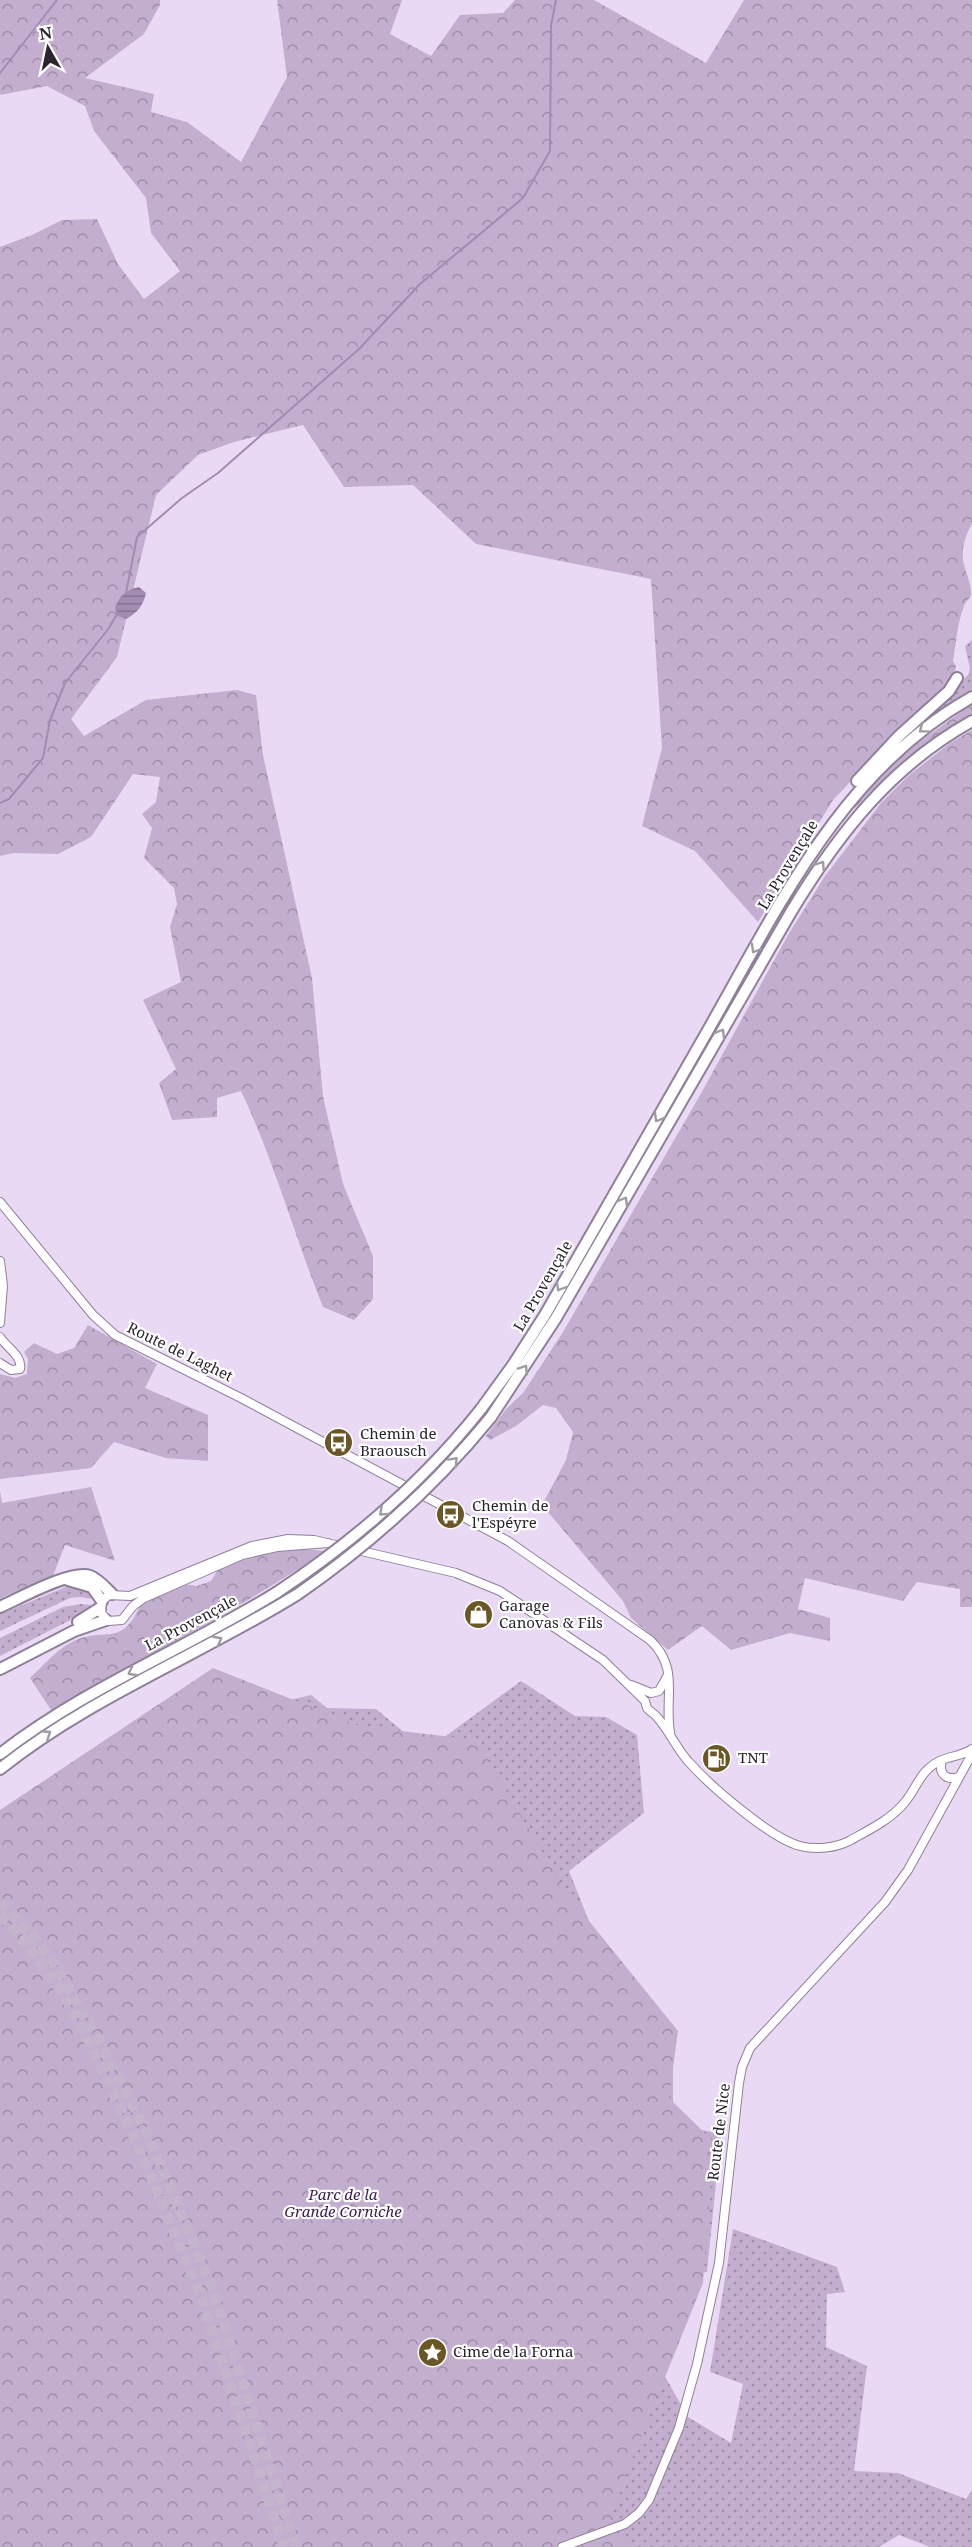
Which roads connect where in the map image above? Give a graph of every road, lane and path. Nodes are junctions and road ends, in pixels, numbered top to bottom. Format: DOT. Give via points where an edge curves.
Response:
graph roads {
  1 [pos="957,678"];
  2 [pos="972,698"];
  3 [pos="972,721"];
  4 [pos="828,827"];
  5 [pos="0,1202"];
  6 [pos="0,1262"];
  7 [pos="0,1323"];
  8 [pos="0,1336"];
  9 [pos="0,1364"];
  10 [pos="327,1543"];
  11 [pos="65,1579"];
  12 [pos="118,1596"];
  13 [pos="101,1605"];
  14 [pos="0,1607"];
  15 [pos="129,1611"];
  16 [pos="106,1620"];
  17 [pos="0,1661"];
  18 [pos="0,1669"];
  19 [pos="669,1673"];
  20 [pos="630,1684"];
  21 [pos="655,1692"];
  22 [pos="668,1697"];
  23 [pos="645,1701"];
  24 [pos="667,1709"];
  25 [pos="656,1714"];
  26 [pos="670,1734"];
  27 [pos="972,1749"];
  28 [pos="0,1754"];
  29 [pos="972,1754"];
  30 [pos="957,1756"];
  31 [pos="942,1761"];
  32 [pos="964,1767"];
  33 [pos="0,1769"];
  34 [pos="944,1774"];
  35 [pos="922,1775"];
  36 [pos="958,1777"];
  37 [pos="949,1794"];
  38 [pos="561,2547"];
  1 -- 4 [label="highway" via="949,691 860,777"];
  2 -- 4 [label="highway, La Provençale, one-way" via="898,750"];
  33 -- 3 [label="highway, La Provençale, one-way, bridge" via="78,1715 298,1594 356,1552 462,1452 491,1417 556,1318 827,855 868,802 900,772 927,749"];
  4 -- 28 [label="highway, La Provençale, one-way, bridge" via="545,1315 481,1409 427,1471 381,1515 276,1593 87,1696"];
  5 -- 19 [label="main road, Route de Laghet" via="93,1315 115,1335 508,1541 659,1649"];
  6 -- 7 [label="main road"];
  8 -- 9 [label="main road" via="21,1366 11,1370"];
  10 -- 12 [label="main road" via="298,1538 252,1545"];
  10 -- 15 [label="main road" via="277,1547 242,1555 144,1598"];
  10 -- 20 [label="main road" via="448,1571 500,1591 596,1654"];
  11 -- 12 [label="highway" via="90,1576"];
  11 -- 13 [label="highway" via="92,1587"];
  11 -- 14 [label="highway"];
  12 -- 13 [label="main road"];
  12 -- 15 [label="main road" via="128,1604"];
  13 -- 16 [label="main road"];
  13 -- 17 [label="highway" via="87,1618"];
  15 -- 16 [label="main road" via="119,1622"];
  16 -- 18 [label="highway" via="74,1630"];
  19 -- 21 [label="main road"];
  19 -- 22 [label="main road"];
  20 -- 21 [label="main road"];
  20 -- 23 [label="main road"];
  21 -- 22 [label="main road"];
  21 -- 23 [label="main road"];
  22 -- 24 [label="main road"];
  23 -- 25 [label="main road" via="649,1711"];
  24 -- 25 [label="main road"];
  24 -- 26 [label="main road"];
  25 -- 26 [label="main road"];
  26 -- 35 [label="main road" via="686,1759 724,1794 779,1837 810,1848 848,1842 883,1821 903,1806"];
  27 -- 30 [label="main road"];
  29 -- 32 [label="main road"];
  30 -- 31 [label="main road" via="947,1756"];
  30 -- 32 [label="main road"];
  31 -- 34 [label="main road"];
  31 -- 35 [label="main road"];
  32 -- 36 [label="main road"];
  34 -- 35 [label="main road"];
  34 -- 36 [label="main road"];
  34 -- 37 [label="main road"];
  36 -- 37 [label="main road, Route de Nice"];
  37 -- 38 [label="main road, Route de Nice" via="908,1870 885,1902 750,2048 737,2094 719,2263 679,2428 649,2500 639,2513 625,2524"];
}
